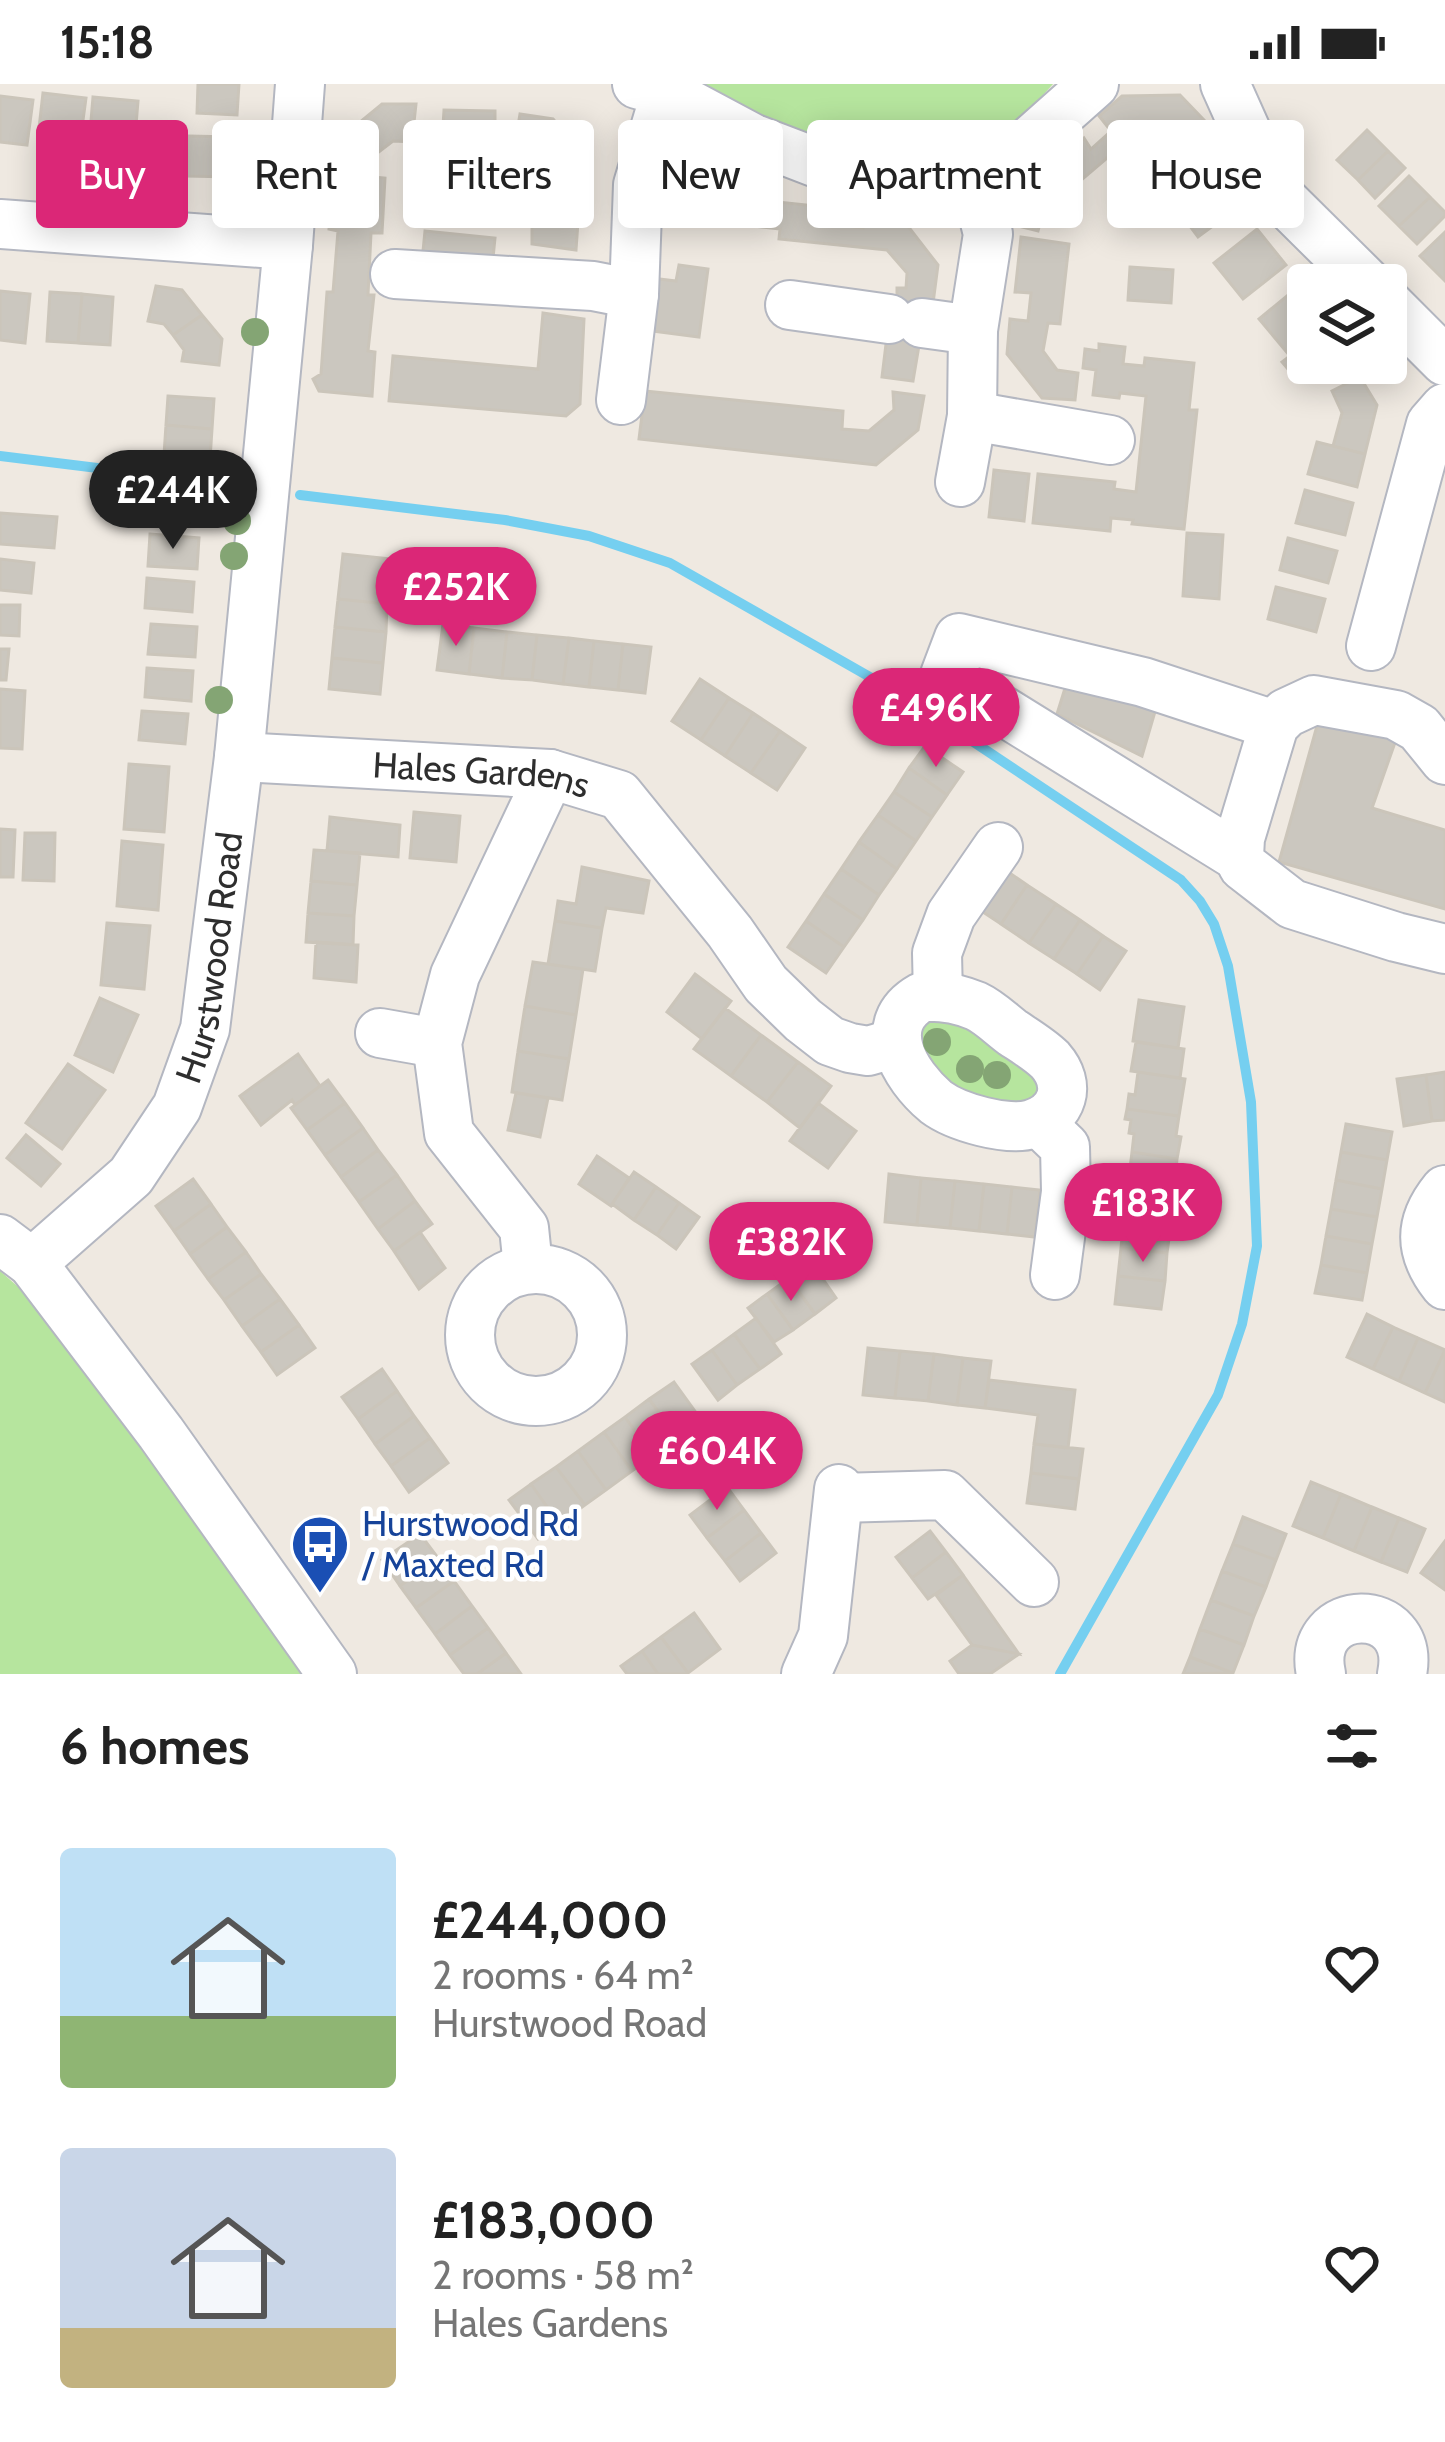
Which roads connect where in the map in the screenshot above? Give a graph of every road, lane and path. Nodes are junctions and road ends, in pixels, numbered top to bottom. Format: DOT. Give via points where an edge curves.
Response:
graph roads {
  1 [pos="300,84"];
  2 [pos="1094,84"];
  3 [pos="1225,84"];
  4 [pos="651,88"];
  5 [pos="1053,120"];
  6 [pos="807,159"];
  7 [pos="0,224"];
  8 [pos="987,228"];
  9 [pos="288,245"];
  10 [pos="1348,264"];
  11 [pos="395,274"];
  12 [pos="613,290"];
  13 [pos="790,305"];
  14 [pos="1407,319"];
  15 [pos="973,330"];
  16 [pos="1442,348"];
  17 [pos="621,400"];
  18 [pos="1445,408"];
  19 [pos="971,416"];
  20 [pos="1109,440"];
  21 [pos="960,482"];
  22 [pos="1371,646"];
  23 [pos="1274,724"];
  24 [pos="239,758"];
  25 [pos="1445,760"];
  26 [pos="550,774"];
  27 [pos="998,847"];
  28 [pos="1239,857"];
  29 [pos="1445,949"];
  30 [pos="938,997"];
  31 [pos="380,1033"];
  32 [pos="436,1043"];
  33 [pos="896,1043"];
  34 [pos="1039,1122"];
  35 [pos="1445,1190"];
  36 [pos="16,1251"];
  37 [pos="528,1268"];
  38 [pos="1055,1275"];
  39 [pos="1445,1285"];
  40 [pos="1034,1582"];
  41 [pos="332,1674"];
  42 [pos="806,1674"];
  43 [pos="1321,1674"];
  44 [pos="1402,1674"];
  1 -- 9 [label="street, Hurstwood Road"];
  2 -- 5 [label="street"];
  3 -- 10 [label="street" via="1271,189"];
  4 -- 6 [label="street"];
  4 -- 12 [label="street"];
  7 -- 9 [label="street"];
  8 -- 15 [label="street"];
  9 -- 24 [label="street, Hurstwood Road"];
  11 -- 12 [label="street"];
  12 -- 17 [label="street"];
  13 -- 15 [label="street"];
  14 -- 16 [label="street"];
  15 -- 19 [label="street"];
  18 -- 22 [label="street" via="1431,424"];
  19 -- 20 [label="street"];
  19 -- 21 [label="street"];
  23 -- 25 [label="street" via="1314,700 1396,715"];
  23 -- 28 [label="street"];
  23 -- 28 [label="street" via="1143,682 959,638 945,675"];
  24 -- 26 [label="street, Hales Gardens"];
  24 -- 36 [label="street, Hurstwood Road" via="205,1029 177,1107 131,1176"];
  26 -- 32 [label="street" via="455,975"];
  26 -- 33 [label="street, Hales Gardens" via="619,795 743,921 766,984 830,1041 868,1051"];
  27 -- 30 [label="street" via="950,915 937,953"];
  28 -- 29 [label="street" via="1292,904"];
  30 -- 33 [label="street" via="922,997 899,1016"];
  30 -- 34 [label="street" via="979,1007 1049,1059 1064,1097"];
  31 -- 32 [label="street"];
  32 -- 37 [label="street" via="449,1133 524,1228"];
  33 -- 34 [label="street" via="922,1087 948,1109 1011,1127"];
  34 -- 38 [label="street" via="1065,1148"];
  35 -- 39 [label="street" via="1426,1224 1425,1247"];
  36 -- 41 [label="street, Hurstwood Road" via="161,1433"];
  40 -- 42 [label="street" via="945,1495 839,1494 823,1636"];
  43 -- 44 [label="street" via="1328,1633 1353,1618 1368,1618 1398,1638"];
}
